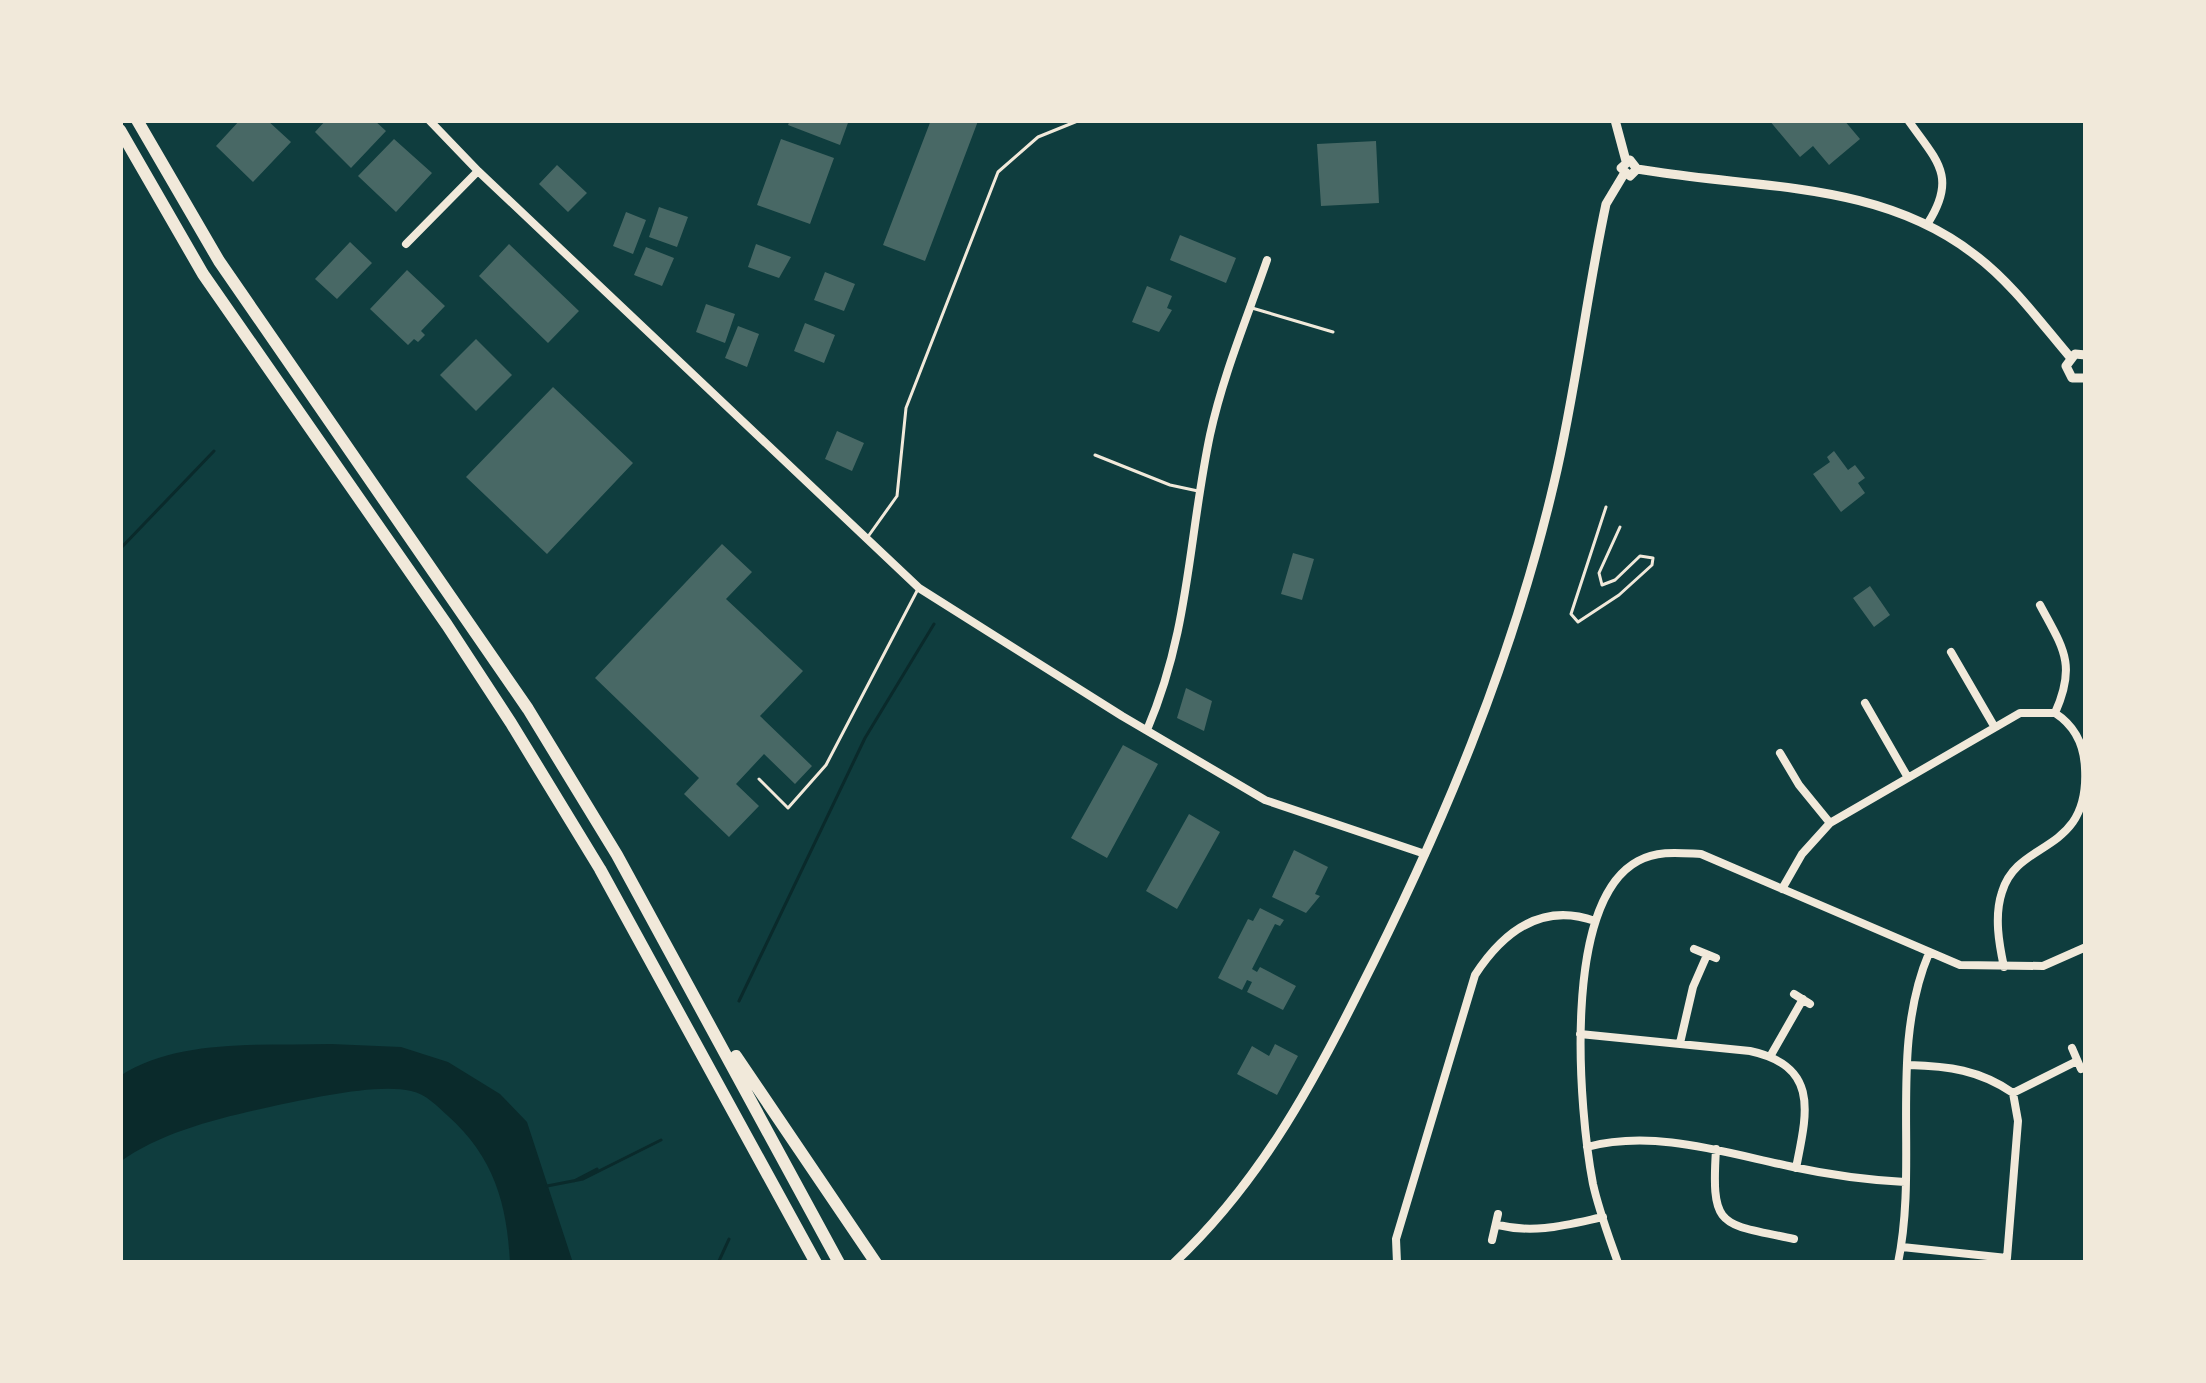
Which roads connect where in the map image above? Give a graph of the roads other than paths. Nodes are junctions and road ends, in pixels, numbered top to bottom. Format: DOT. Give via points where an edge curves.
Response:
graph roads {
  1 [pos="136,120"];
  2 [pos="429,120"];
  3 [pos="1080,120"];
  4 [pos="1615,120"];
  5 [pos="1908,120"];
  6 [pos="120,130"];
  7 [pos="1626,161"];
  8 [pos="1637,169"];
  9 [pos="478,171"];
  10 [pos="1624,174"];
  11 [pos="1928,223"];
  12 [pos="406,244"];
  13 [pos="1267,260"];
  14 [pos="1250,308"];
  15 [pos="1334,332"];
  16 [pos="2086,355"];
  17 [pos="2070,357"];
  18 [pos="2086,380"];
  19 [pos="1095,455"];
  20 [pos="1200,491"];
  21 [pos="866,540"];
  22 [pos="919,588"];
  23 [pos="2040,604"];
  24 [pos="1951,652"];
  25 [pos="1865,703"];
  26 [pos="2055,713"];
  27 [pos="1994,726"];
  28 [pos="1147,730"];
  29 [pos="1780,753"];
  30 [pos="1907,776"];
  31 [pos="759,779"];
  32 [pos="2085,796"];
  33 [pos="1830,823"];
  34 [pos="1425,854"];
  35 [pos="1782,890"];
  36 [pos="1595,921"];
  37 [pos="2086,947"];
  38 [pos="1694,949"];
  39 [pos="1929,953"];
  40 [pos="2004,967"];
  41 [pos="680,969"];
  42 [pos="1802,999"];
  43 [pos="1580,1034"];
  44 [pos="1680,1043"];
  45 [pos="2072,1048"];
  46 [pos="1771,1055"];
  47 [pos="1909,1065"];
  48 [pos="2013,1094"];
  49 [pos="1587,1147"];
  50 [pos="1716,1150"];
  51 [pos="1796,1168"];
  52 [pos="1905,1182"];
  53 [pos="1603,1217"];
  54 [pos="1794,1239"];
  55 [pos="1492,1240"];
  56 [pos="1902,1247"];
  57 [pos="2007,1261"];
  58 [pos="816,1263"];
  59 [pos="839,1263"];
  60 [pos="876,1263"];
  61 [pos="1174,1263"];
  62 [pos="1397,1263"];
  63 [pos="1618,1263"];
  64 [pos="1898,1263"];
  1 -- 41 [label="highway" via="219,261 528,709"];
  2 -- 9 [label="street"];
  3 -- 21 [label="lane" via="1038,136 998,172 906,408 896,496"];
  4 -- 7 [label="street"];
  5 -- 11 [label="street" via="1944,177"];
  6 -- 58 [label="highway" via="203,274 511,723 600,868"];
  7 -- 8 [label="street"];
  7 -- 10 [label="street"];
  8 -- 10 [label="street"];
  8 -- 11 [label="street" via="1865,199"];
  9 -- 12 [label="street"];
  9 -- 21 [label="street"];
  10 -- 34 [label="street" via="1606,204 1525,592"];
  11 -- 17 [label="street" via="1990,268"];
  13 -- 14 [label="street"];
  14 -- 15 [label="lane"];
  14 -- 20 [label="street"];
  16 -- 17 [label="street"];
  17 -- 18 [label="street" via="2069,375"];
  19 -- 20 [label="lane"];
  20 -- 28 [label="street" via="1180,633"];
  21 -- 22 [label="street"];
  22 -- 28 [label="street"];
  22 -- 31 [label="lane" via="826,765 788,808"];
  23 -- 26 [label="street" via="2069,667"];
  24 -- 27 [label="street"];
  25 -- 30 [label="street"];
  26 -- 27 [label="street" via="2020,713"];
  26 -- 32 [label="street" via="2077,733"];
  27 -- 30 [label="street"];
  28 -- 34 [label="street" via="1287,810"];
  29 -- 33 [label="street"];
  30 -- 33 [label="street"];
  32 -- 40 [label="street" via="2067,833 2014,871 2002,892"];
  33 -- 35 [label="street"];
  34 -- 61 [label="street" via="1299,1106 1226,1211"];
  35 -- 36 [label="street" via="1701,854 1666,852 1636,862"];
  35 -- 39 [label="street"];
  36 -- 43 [label="street"];
  36 -- 62 [label="street" via="1570,912 1517,929 1475,975 1396,1239"];
  37 -- 40 [label="street" via="2044,967"];
  38 -- 44 [label="street" via="1712,957"];
  39 -- 40 [label="street" via="1960,965"];
  39 -- 47 [label="street" via="1915,987"];
  41 -- 59 [label="highway"];
  41 -- 60 [label="highway"];
  42 -- 46 [label="street"];
  43 -- 44 [label="street"];
  43 -- 49 [label="street"];
  44 -- 46 [label="street"];
  45 -- 48 [label="street" via="2079,1065"];
  46 -- 51 [label="street" via="1791,1067 1806,1092"];
  47 -- 48 [label="street" via="1969,1070"];
  47 -- 52 [label="street"];
  48 -- 57 [label="street"];
  49 -- 50 [label="street" via="1627,1141"];
  49 -- 53 [label="street"];
  50 -- 51 [label="street"];
  50 -- 54 [label="street" via="1718,1211 1729,1222"];
  51 -- 52 [label="street"];
  52 -- 56 [label="street"];
  53 -- 55 [label="street" via="1523,1231 1498,1219"];
  53 -- 63 [label="street"];
  56 -- 57 [label="street"];
  56 -- 64 [label="street"];
}
